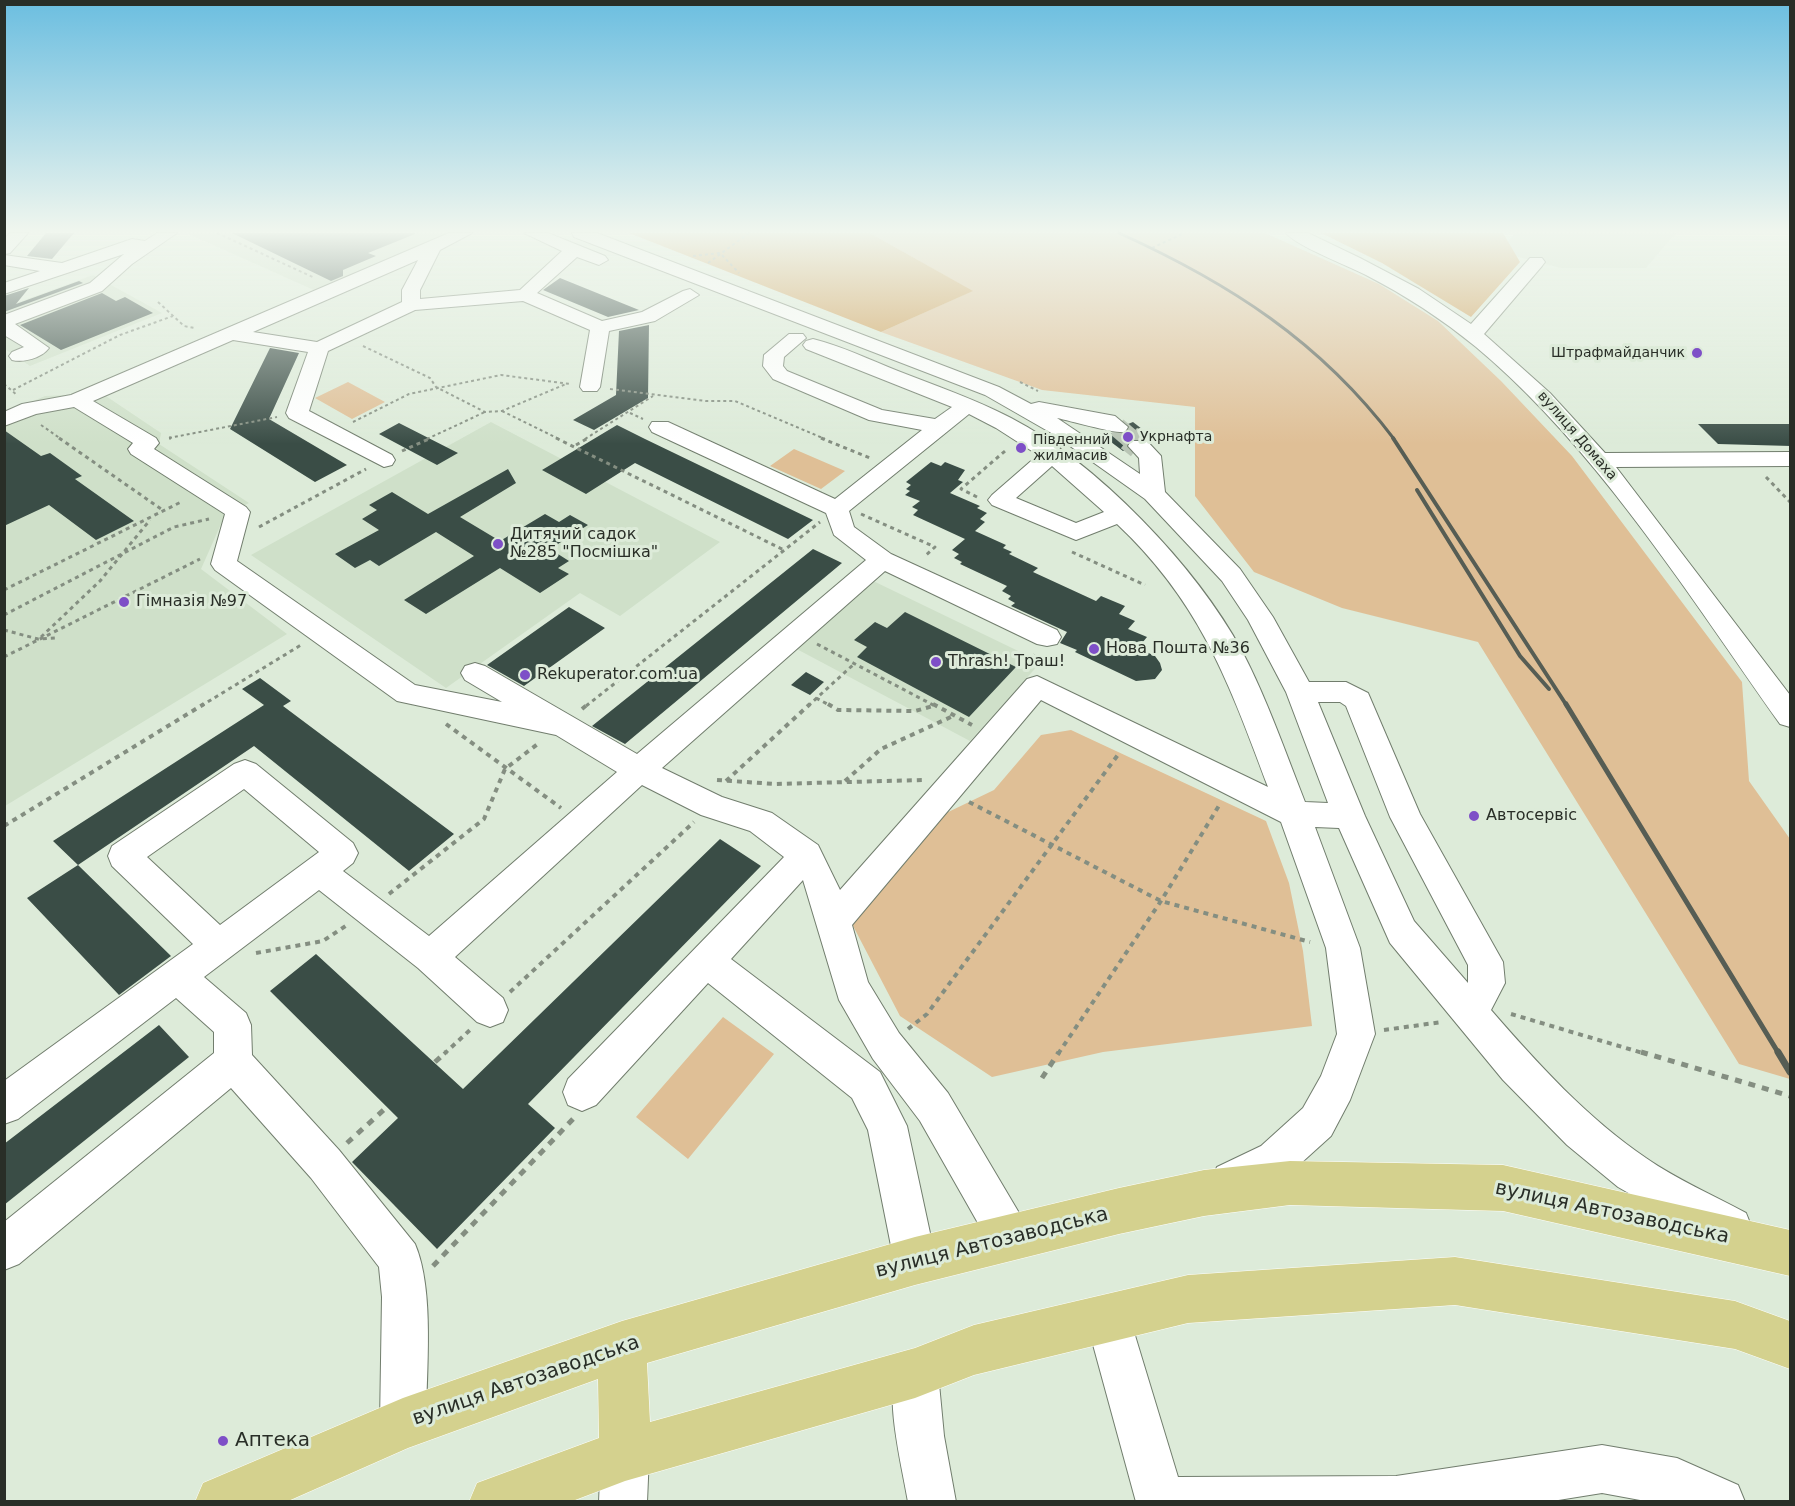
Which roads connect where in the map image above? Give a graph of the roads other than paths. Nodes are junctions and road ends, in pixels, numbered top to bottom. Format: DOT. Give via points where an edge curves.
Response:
graph roads {
  1 [pos="56,303"];
  2 [pos="302,303"];
  3 [pos="431,303"];
  4 [pos="544,303"];
  5 [pos="667,303"];
  6 [pos="732,303"];
  7 [pos="1425,303"];
  8 [pos="1500,303"];
  9 [pos="411,305"];
  10 [pos="4,324"];
  11 [pos="600,327"];
  12 [pos="790,328"];
  13 [pos="42,329"];
  14 [pos="231,334"];
  15 [pos="1472,335"];
  16 [pos="22,336"];
  17 [pos="319,348"];
  18 [pos="19,356"];
  19 [pos="590,387"];
  20 [pos="76,400"];
  21 [pos="967,405"];
  22 [pos="1021,405"];
  23 [pos="4,420"];
  24 [pos="660,427"];
  25 [pos="940,427"];
  26 [pos="1117,427"];
  27 [pos="1139,446"];
  28 [pos="1052,455"];
  29 [pos="1791,459"];
  30 [pos="384,460"];
  31 [pos="1599,460"];
  32 [pos="1153,494"];
  33 [pos="845,510"];
  34 [pos="1122,514"];
  35 [pos="882,560"];
  36 [pos="1047,637"];
  37 [pos="475,673"];
  38 [pos="1300,692"];
  39 [pos="1791,716"];
  40 [pos="561,725"];
  41 [pos="639,770"];
  42 [pos="1294,814"];
  43 [pos="1349,816"];
  44 [pos="806,855"];
  45 [pos="319,871"];
  46 [pos="834,922"];
  47 [pos="219,947"];
  48 [pos="430,957"];
  49 [pos="707,961"];
  50 [pos="178,977"];
  51 [pos="490,1010"];
  52 [pos="1471,1014"];
  53 [pos="232,1062"];
  54 [pos="582,1092"];
  55 [pos="4,1105"];
  56 [pos="1204,1193"];
  57 [pos="1010,1238"];
  58 [pos="4,1249"];
  59 [pos="1776,1249"];
  60 [pos="915,1262"];
  61 [pos="1108,1319"];
  62 [pos="1791,1345"];
  63 [pos="622,1346"];
  64 [pos="915,1373"];
  65 [pos="403,1424"];
  66 [pos="624,1478"];
  67 [pos="1161,1501"];
  68 [pos="222,1502"];
  69 [pos="496,1502"];
  70 [pos="932,1502"];
  71 [pos="1721,1502"];
  1 -- 10 [label="street"];
  2 -- 14 [label="street"];
  3 -- 9 [label="street"];
  4 -- 11 [label="street"];
  5 -- 11 [label="street" via="648,317"];
  6 -- 12 [label="street"];
  7 -- 15 [label="street, вулиця Домаха"];
  8 -- 15 [label="street"];
  9 -- 17 [label="street"];
  10 -- 16 [label="street"];
  11 -- 19 [label="street"];
  12 -- 21 [label="street"];
  12 -- 22 [label="street" via="992,391"];
  12 -- 25 [label="street" via="774,355 773,366 780,375 877,415"];
  13 -- 16 [label="street"];
  14 -- 17 [label="street"];
  14 -- 20 [label="street"];
  15 -- 31 [label="street, вулиця Домаха" via="1534,388"];
  16 -- 18 [label="street" via="39,348"];
  17 -- 30 [label="street" via="297,412"];
  20 -- 23 [label="street" via="30,409"];
  20 -- 40 [label="street" via="148,443 139,449 238,512 224,564 407,694"];
  21 -- 25 [label="street"];
  21 -- 28 [label="street" via="1004,423"];
  22 -- 26 [label="street" via="1107,421"];
  22 -- 32 [label="street"];
  24 -- 33 [label="street"];
  25 -- 33 [label="street" via="890,466"];
  27 -- 32 [label="street" via="1150,456"];
  28 -- 34 [label="street"];
  28 -- 34 [label="street" via="1000,500 1076,532"];
  29 -- 31 [label="street"];
  31 -- 39 [label="street, вулиця Домаха"];
  32 -- 38 [label="street" via="1231,575 1260,617"];
  33 -- 35 [label="street" via="843,530"];
  34 -- 42 [label="street" via="1200,604 1228,651"];
  35 -- 36 [label="street"];
  35 -- 41 [label="street"];
  37 -- 40 [label="street"];
  38 -- 43 [label="street"];
  38 -- 52 [label="street" via="1346,692 1358,700 1406,817 1485,962 1489,985"];
  40 -- 41 [label="street"];
  41 -- 44 [label="street" via="718,789"];
  41 -- 48 [label="street"];
  42 -- 43 [label="street"];
  42 -- 46 [label="street" via="1037,686"];
  42 -- 56 [label="street" via="1343,948 1356,1034 1336,1087 1317,1122 1275,1160"];
  43 -- 52 [label="street" via="1402,932"];
  44 -- 46 [label="street" via="820,879"];
  44 -- 49 [label="street"];
  45 -- 47 [label="street"];
  45 -- 47 [label="street" via="342,853 245,772 124,856"];
  45 -- 48 [label="street"];
  46 -- 57 [label="street" via="852,988 886,1046 934,1107"];
  47 -- 50 [label="street"];
  48 -- 51 [label="street"];
  49 -- 54 [label="street"];
  49 -- 60 [label="street" via="866,1085 886,1126"];
  50 -- 53 [label="street" via="233,1025"];
  50 -- 55 [label="street"];
  52 -- 59 [label="street" via="1515,1068 1632,1173"];
  53 -- 58 [label="street"];
  53 -- 65 [label="street" via="325,1164 400,1259 404,1297"];
  56 -- 57 [label="main road, вулиця Автозаводська"];
  56 -- 59 [label="main road, вулиця Автозаводська" via="1290,1183 1503,1188"];
  57 -- 60 [label="main road, вулиця Автозаводська"];
  60 -- 63 [label="main road, вулиця Автозаводська"];
  61 -- 62 [label="main road" via="1188,1299 1455,1281 1735,1325"];
  61 -- 64 [label="main road" via="974,1350"];
  61 -- 67 [label="street"];
  63 -- 65 [label="main road, вулиця Автозаводська"];
  63 -- 66 [label="main road"];
  64 -- 66 [label="main road"];
  64 -- 70 [label="street" via="920,1436"];
  65 -- 68 [label="main road, вулиця Автозаводська"];
  66 -- 69 [label="main road"];
  67 -- 71 [label="street" via="1395,1500 1602,1469 1677,1482"];
}
